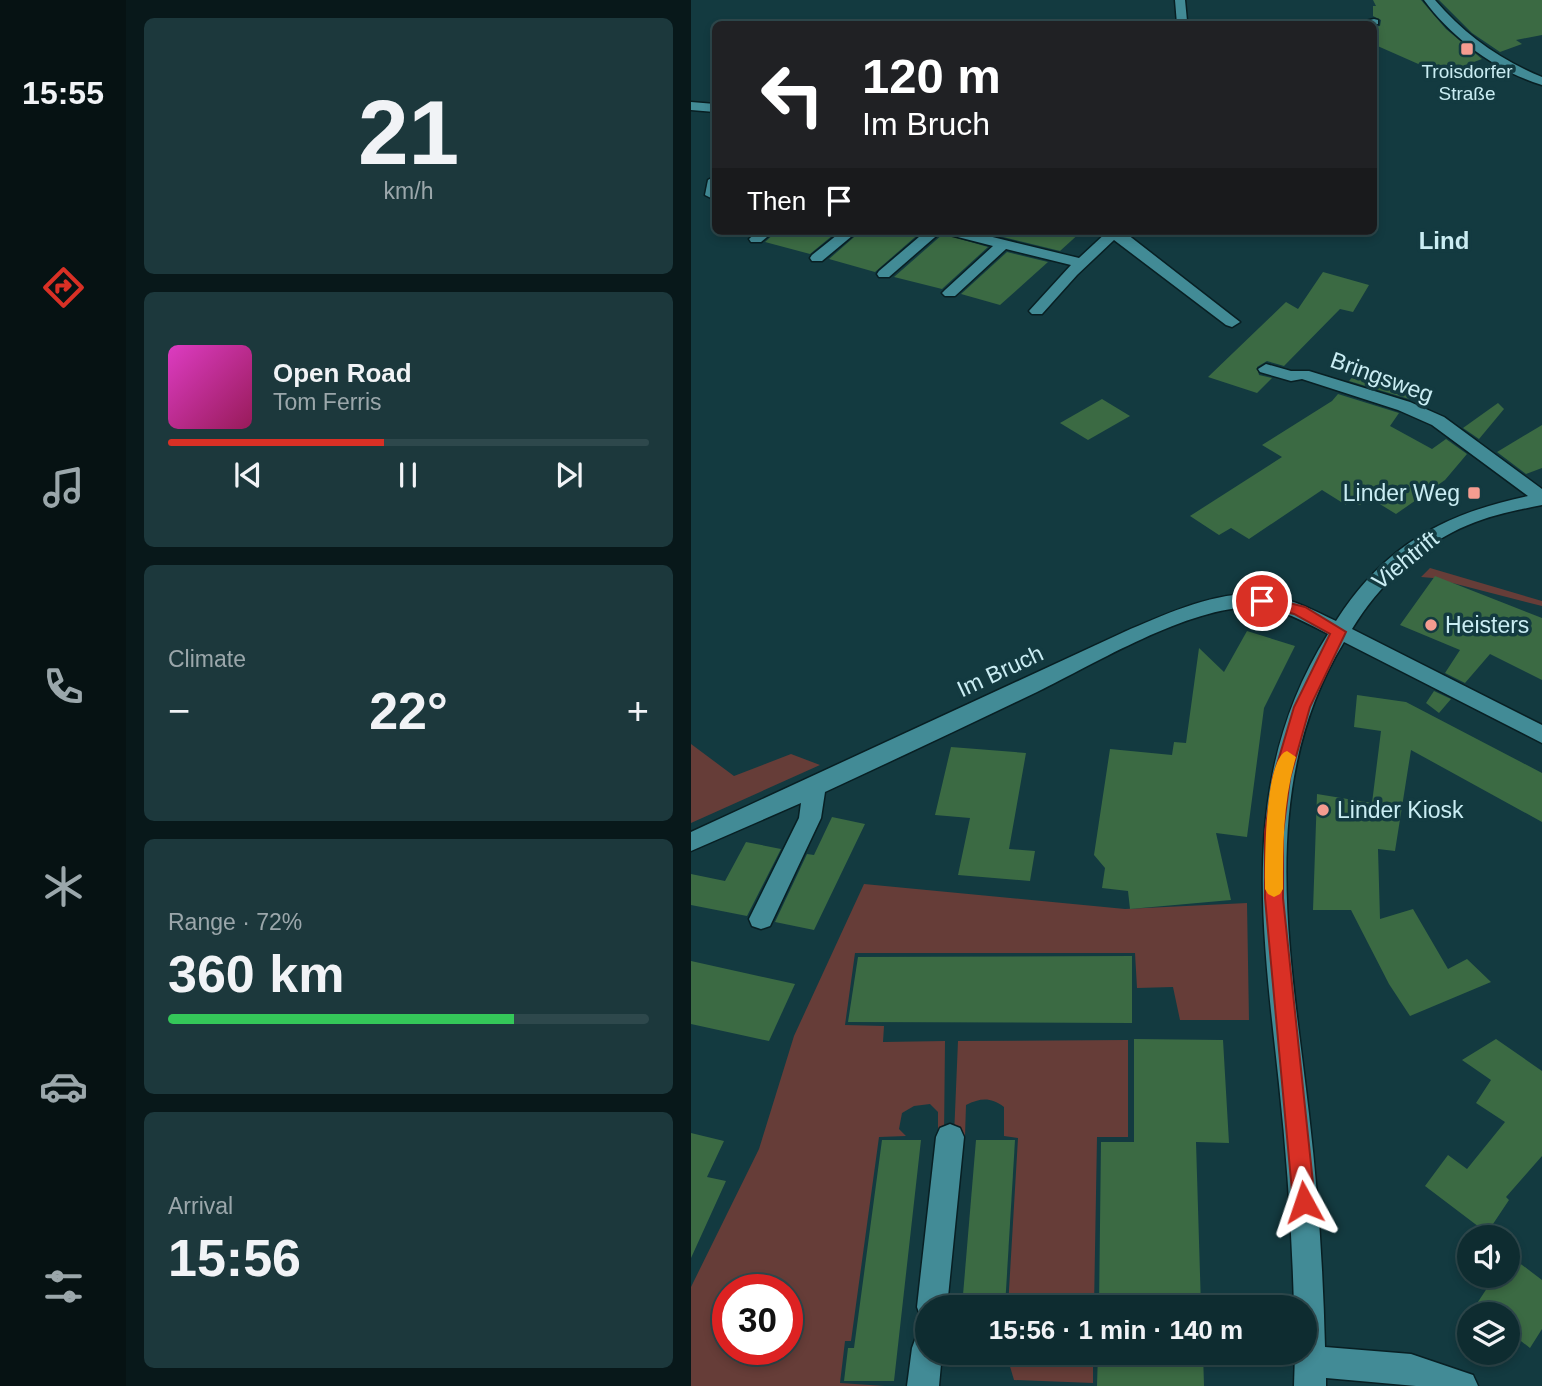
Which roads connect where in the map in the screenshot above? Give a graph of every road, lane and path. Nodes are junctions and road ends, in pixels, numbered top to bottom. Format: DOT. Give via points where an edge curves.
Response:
graph roads {
  1 [pos="1180,0"];
  2 [pos="1429,0"];
  3 [pos="1182,21"];
  4 [pos="1542,81"];
  5 [pos="691,107"];
  6 [pos="712,108"];
  7 [pos="846,235"];
  8 [pos="930,235"];
  9 [pos="967,235"];
  10 [pos="1112,235"];
  11 [pos="1119,235"];
  12 [pos="1003,244"];
  13 [pos="817,258"];
  14 [pos="1081,263"];
  15 [pos="885,274"];
  16 [pos="951,293"];
  17 [pos="1037,311"];
  18 [pos="1232,322"];
  19 [pos="1266,369"];
  20 [pos="1542,498"];
  21 [pos="1339,632"];
  22 [pos="1542,735"];
  23 [pos="814,788"];
  24 [pos="691,842"];
  25 [pos="761,919"];
  26 [pos="950,1138"];
  27 [pos="933,1295"];
  28 [pos="925,1365"];
  29 [pos="1311,1373"];
  30 [pos="923,1386"];
  31 [pos="1462,1386"];
  1 -- 3 [label="street"];
  2 -- 4 [label="street" via="1485,52"];
  5 -- 6 [label="street"];
  7 -- 13 [label="street"];
  8 -- 15 [label="street"];
  9 -- 12 [label="street"];
  10 -- 14 [label="street"];
  11 -- 18 [label="street"];
  12 -- 14 [label="street"];
  12 -- 16 [label="street"];
  14 -- 17 [label="street"];
  19 -- 20 [label="street, Bringsweg" via="1291,376 1303,374 1438,421"];
  20 -- 21 [label="street, Viehtrift" via="1488,511 1432,535 1379,578"];
  21 -- 22 [label="street"];
  21 -- 23 [label="street, Im Bruch" via="1282,604 1237,601 1214,607 1106,650"];
  21 -- 29 [label="street, Viehtrift" via="1302,707 1281,778 1274,832 1274,898 1309,1263"];
  23 -- 24 [label="street, Im Bruch"];
  23 -- 25 [label="street" via="810,818"];
  26 -- 27 [label="street"];
  28 -- 30 [label="street"];
  29 -- 31 [label="street" via="1411,1369"];
}
